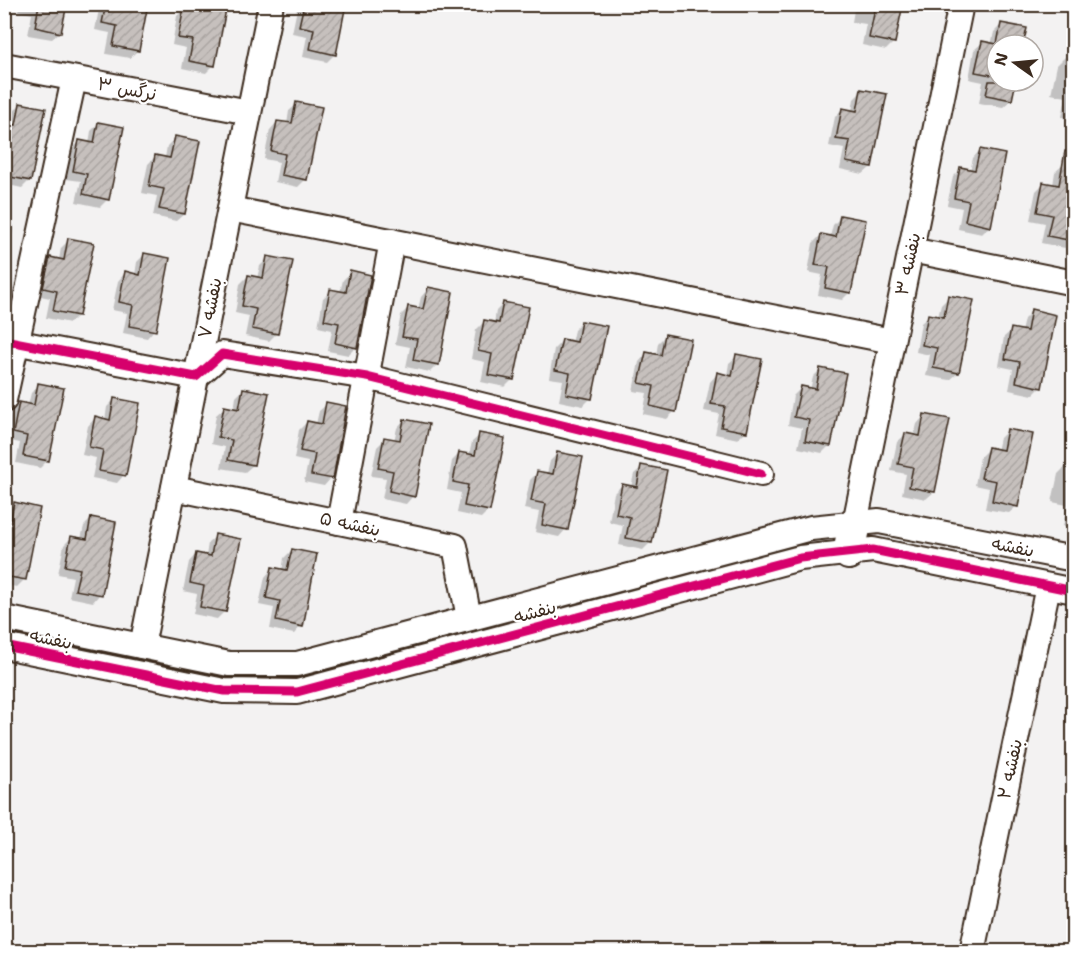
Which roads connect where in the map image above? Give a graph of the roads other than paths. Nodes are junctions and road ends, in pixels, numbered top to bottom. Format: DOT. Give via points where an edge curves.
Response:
graph roads {
  1 [pos="271,4"];
  2 [pos="962,4"];
  3 [pos="4,66"];
  4 [pos="74,79"];
  5 [pos="249,112"];
  6 [pos="230,209"];
  7 [pos="392,241"];
  8 [pos="911,250"];
  9 [pos="1074,283"];
  10 [pos="10,341"];
  11 [pos="892,341"];
  12 [pos="196,376"];
  13 [pos="367,377"];
  14 [pos="4,400"];
  15 [pos="761,474"];
  16 [pos="174,488"];
  17 [pos="339,522"];
  18 [pos="852,538"];
  19 [pos="1074,559"];
  20 [pos="1048,586"];
  21 [pos="1074,591"];
  22 [pos="4,618"];
  23 [pos="469,618"];
  24 [pos="4,646"];
  25 [pos="142,646"];
  26 [pos="972,951"];
  1 -- 5 [label="street, بنفشه ۷"];
  2 -- 8 [label="street, بنفشه ۳"];
  3 -- 4 [label="street, نرگس ۳"];
  4 -- 5 [label="street, نرگس ۳"];
  4 -- 10 [label="street"];
  5 -- 6 [label="street, بنفشه ۷"];
  6 -- 7 [label="street"];
  6 -- 12 [label="street, بنفشه ۷"];
  7 -- 11 [label="street"];
  7 -- 13 [label="street"];
  8 -- 9 [label="street"];
  8 -- 11 [label="street, بنفشه ۳"];
  10 -- 12 [label="street"];
  10 -- 14 [label="street"];
  11 -- 18 [label="street, بنفشه ۳"];
  12 -- 13 [label="street" via="222,354"];
  12 -- 16 [label="street, بنفشه ۷"];
  13 -- 15 [label="street"];
  13 -- 17 [label="street"];
  16 -- 17 [label="street, بنفشه ۵"];
  16 -- 25 [label="street, بنفشه ۷"];
  17 -- 23 [label="street, بنفشه ۵" via="455,546"];
  18 -- 19 [label="street, بنفشه" via="879,520"];
  18 -- 20 [label="street, بنفشه" via="873,550"];
  18 -- 23 [label="street, بنفشه" via="811,528"];
  18 -- 24 [label="street, بنفشه" via="800,558 297,692 224,691"];
  20 -- 21 [label="street, بنفشه"];
  20 -- 26 [label="street, بنفشه ۲"];
  22 -- 25 [label="street, بنفشه"];
  23 -- 25 [label="street, بنفشه" via="297,664 229,664"];
}
